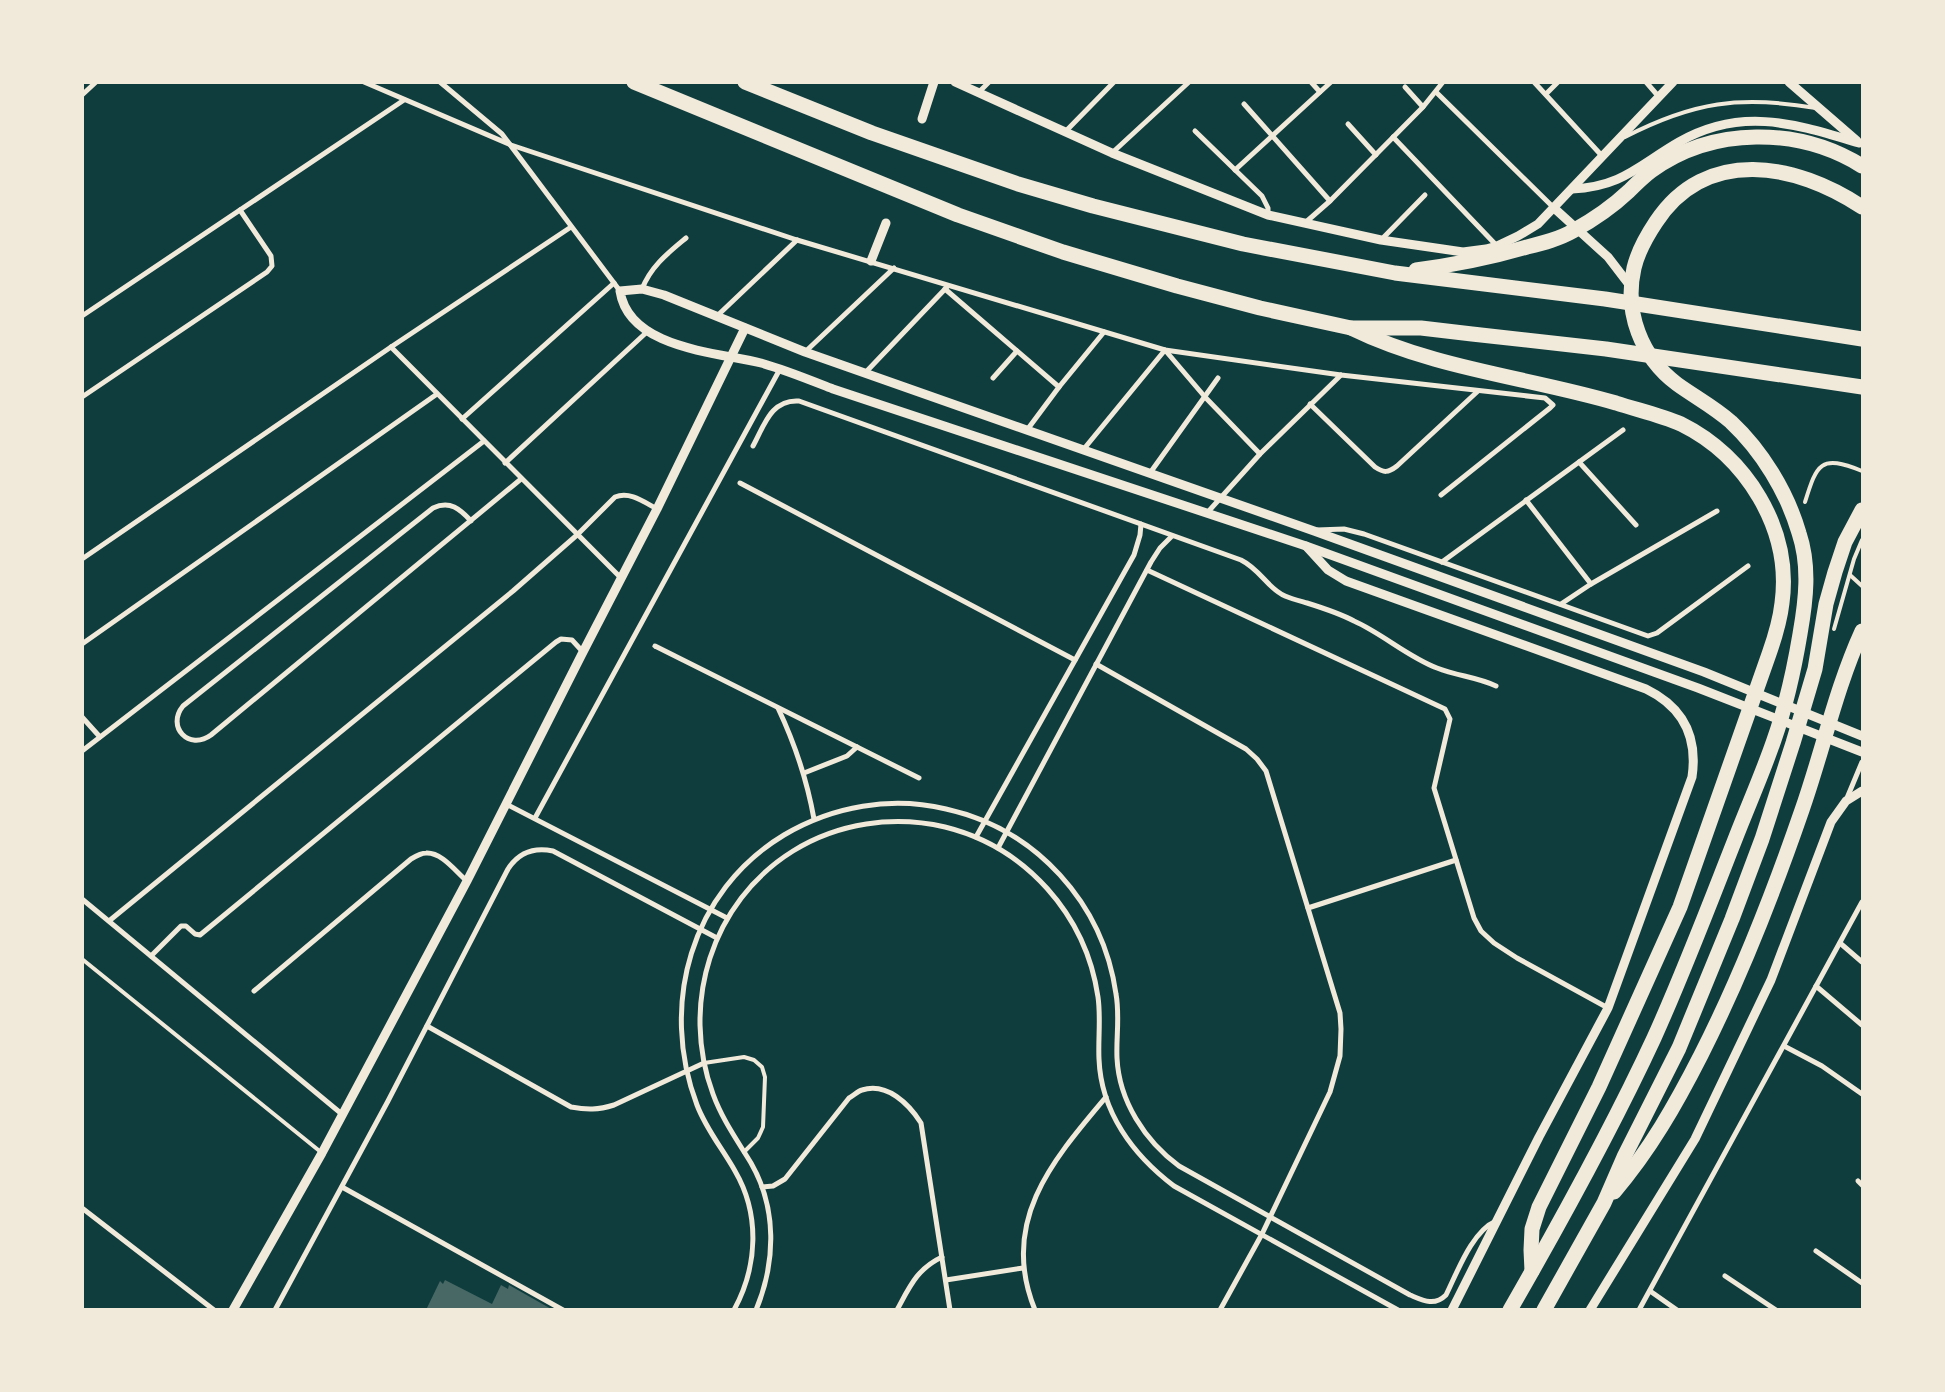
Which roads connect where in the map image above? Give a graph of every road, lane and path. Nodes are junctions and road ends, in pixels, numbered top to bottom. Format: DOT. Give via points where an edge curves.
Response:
graph roads {
  1 [pos="96,82"];
  2 [pos="364,82"];
  3 [pos="440,82"];
  4 [pos="634,82"];
  5 [pos="745,82"];
  6 [pos="934,82"];
  7 [pos="955,82"];
  8 [pos="989,82"];
  9 [pos="1189,82"];
  10 [pos="1311,82"];
  11 [pos="1331,82"];
  12 [pos="1443,82"];
  13 [pos="1534,82"];
  14 [pos="1558,82"];
  15 [pos="1646,82"];
  16 [pos="1673,82"];
  17 [pos="1789,82"];
  18 [pos="1112,83"];
  19 [pos="1405,87"];
  20 [pos="1320,92"];
  21 [pos="1436,92"];
  22 [pos="978,93"];
  23 [pos="1546,94"];
  24 [pos="82,95"];
  25 [pos="1660,97"];
  26 [pos="404,100"];
  27 [pos="1244,104"];
  28 [pos="1423,107"];
  29 [pos="1821,109"];
  30 [pos="922,119"];
  31 [pos="1348,124"];
  32 [pos="1195,131"];
  33 [pos="1064,133"];
  34 [pos="1272,136"];
  35 [pos="1393,137"];
  36 [pos="1621,139"];
  37 [pos="1861,144"];
  38 [pos="511,145"];
  39 [pos="1112,153"];
  40 [pos="1376,155"];
  41 [pos="1603,157"];
  42 [pos="1862,166"];
  43 [pos="1235,170"];
  44 [pos="1572,189"];
  45 [pos="1425,195"];
  46 [pos="1330,201"];
  47 [pos="1862,207"];
  48 [pos="1554,208"];
  49 [pos="240,210"];
  50 [pos="1268,215"];
  51 [pos="1306,222"];
  52 [pos="886,223"];
  53 [pos="571,227"];
  54 [pos="686,238"];
  55 [pos="797,240"];
  56 [pos="1380,240"];
  57 [pos="1497,246"];
  58 [pos="871,261"];
  59 [pos="894,268"];
  60 [pos="1395,273"];
  61 [pos="617,287"];
  62 [pos="947,287"];
  63 [pos="1630,287"];
  64 [pos="642,289"];
  65 [pos="82,316"];
  66 [pos="717,317"];
  67 [pos="745,328"];
  68 [pos="1351,328"];
  69 [pos="649,330"];
  70 [pos="1104,332"];
  71 [pos="1862,338"];
  72 [pos="391,347"];
  73 [pos="1165,350"];
  74 [pos="1017,351"];
  75 [pos="805,352"];
  76 [pos="731,357"];
  77 [pos="780,369"];
  78 [pos="865,373"];
  79 [pos="1341,375"];
  80 [pos="993,378"];
  81 [pos="1218,378"];
  82 [pos="1059,387"];
  83 [pos="1862,387"];
  84 [pos="1478,391"];
  85 [pos="436,394"];
  86 [pos="82,397"];
  87 [pos="1205,397"];
  88 [pos="1310,404"];
  89 [pos="462,419"];
  90 [pos="1027,430"];
  91 [pos="1623,430"];
  92 [pos="484,441"];
  93 [pos="753,446"];
  94 [pos="1083,450"];
  95 [pos="1260,454"];
  96 [pos="1579,462"];
  97 [pos="505,463"];
  98 [pos="1862,471"];
  99 [pos="1150,474"];
  100 [pos="521,479"];
  101 [pos="740,483"];
  102 [pos="1441,495"];
  103 [pos="1220,498"];
  104 [pos="1526,500"];
  105 [pos="1805,502"];
  106 [pos="657,509"];
  107 [pos="1862,510"];
  108 [pos="1717,511"];
  109 [pos="1207,513"];
  110 [pos="471,521"];
  111 [pos="1141,524"];
  112 [pos="1636,525"];
  113 [pos="1314,531"];
  114 [pos="577,534"];
  115 [pos="1172,536"];
  116 [pos="1862,540"];
  117 [pos="1306,546"];
  118 [pos="82,559"];
  119 [pos="1442,562"];
  120 [pos="1748,566"];
  121 [pos="1147,570"];
  122 [pos="1850,576"];
  123 [pos="621,578"];
  124 [pos="1591,584"];
  125 [pos="1862,586"];
  126 [pos="1561,604"];
  127 [pos="1834,629"];
  128 [pos="1862,631"];
  129 [pos="82,644"];
  130 [pos="655,646"];
  131 [pos="583,652"];
  132 [pos="1075,660"];
  133 [pos="1096,664"];
  134 [pos="1496,686"];
  135 [pos="777,708"];
  136 [pos="82,716"];
  137 [pos="1862,736"];
  138 [pos="100,737"];
  139 [pos="857,747"];
  140 [pos="82,751"];
  141 [pos="1862,752"];
  142 [pos="1862,762"];
  143 [pos="804,773"];
  144 [pos="919,778"];
  145 [pos="1862,791"];
  146 [pos="1846,801"];
  147 [pos="506,804"];
  148 [pos="535,818"];
  149 [pos="814,819"];
  150 [pos="985,821"];
  151 [pos="1006,832"];
  152 [pos="976,837"];
  153 [pos="998,848"];
  154 [pos="1456,860"];
  155 [pos="467,882"];
  156 [pos="82,899"];
  157 [pos="1862,902"];
  158 [pos="1308,908"];
  159 [pos="710,909"];
  160 [pos="727,918"];
  161 [pos="109,921"];
  162 [pos="700,929"];
  163 [pos="717,938"];
  164 [pos="1840,942"];
  165 [pos="152,956"];
  166 [pos="82,959"];
  167 [pos="1862,962"];
  168 [pos="1816,986"];
  169 [pos="254,991"];
  170 [pos="1608,1008"];
  171 [pos="1862,1025"];
  172 [pos="427,1026"];
  173 [pos="1784,1046"];
  174 [pos="704,1063"];
  175 [pos="686,1071"];
  176 [pos="1862,1094"];
  177 [pos="1106,1097"];
  178 [pos="343,1115"];
  179 [pos="744,1152"];
  180 [pos="322,1153"];
  181 [pos="342,1187"];
  182 [pos="762,1188"];
  183 [pos="1604,1203"];
  184 [pos="82,1208"];
  185 [pos="1270,1218"];
  186 [pos="1496,1221"];
  187 [pos="1262,1234"];
  188 [pos="1816,1251"];
  189 [pos="942,1257"];
  190 [pos="1023,1268"];
  191 [pos="1532,1271"];
  192 [pos="1725,1276"];
  193 [pos="946,1280"];
  194 [pos="1862,1283"];
  195 [pos="1650,1292"];
  196 [pos="214,1310"];
  197 [pos="233,1310"];
  198 [pos="275,1310"];
  199 [pos="563,1310"];
  200 [pos="734,1310"];
  201 [pos="756,1310"];
  202 [pos="897,1310"];
  203 [pos="950,1310"];
  204 [pos="1036,1310"];
  205 [pos="1220,1310"];
  206 [pos="1398,1310"];
  207 [pos="1452,1310"];
  208 [pos="1510,1310"];
  209 [pos="1544,1310"];
  210 [pos="1590,1310"];
  211 [pos="1640,1310"];
  212 [pos="1677,1310"];
  213 [pos="1776,1310"];
  1 -- 24 [label="street"];
  2 -- 26 [label="street"];
  3 -- 38 [label="street" via="490,122"];
  4 -- 68 [label="highway" via="958,215 1063,252 1260,308"];
  5 -- 60 [label="highway" via="945,160 1093,206 1243,244"];
  6 -- 30 [label="street"];
  7 -- 22 [label="street"];
  8 -- 22 [label="street"];
  9 -- 39 [label="street"];
  10 -- 20 [label="street"];
  11 -- 20 [label="street"];
  12 -- 21 [label="street"];
  13 -- 23 [label="street"];
  14 -- 23 [label="street"];
  15 -- 25 [label="street"];
  16 -- 25 [label="street"];
  17 -- 29 [label="street"];
  18 -- 33 [label="street"];
  19 -- 28 [label="street"];
  20 -- 34 [label="street"];
  21 -- 28 [label="street"];
  21 -- 48 [label="street"];
  22 -- 33 [label="street"];
  23 -- 41 [label="street"];
  25 -- 36 [label="street"];
  26 -- 38 [label="street"];
  26 -- 49 [label="street"];
  27 -- 34 [label="street"];
  28 -- 35 [label="street"];
  29 -- 36 [label="lane" via="1780,102 1738,101 1697,107 1666,117"];
  29 -- 37 [label="street"];
  31 -- 40 [label="street"];
  32 -- 43 [label="street"];
  33 -- 39 [label="street"];
  34 -- 43 [label="street"];
  34 -- 46 [label="street"];
  35 -- 40 [label="street"];
  35 -- 57 [label="street"];
  36 -- 41 [label="street"];
  37 -- 44 [label="street" via="1792,124 1736,122 1679,142 1631,174 1612,182"];
  38 -- 53 [label="street"];
  38 -- 55 [label="street"];
  39 -- 50 [label="street"];
  40 -- 46 [label="street"];
  41 -- 44 [label="street"];
  42 -- 60 [label="highway" via="1823,147 1793,139 1774,136 1716,142 1664,162 1610,208 1556,239 1476,260"];
  43 -- 50 [label="street" via="1262,196"];
  44 -- 48 [label="street"];
  45 -- 56 [label="street"];
  46 -- 51 [label="street"];
  47 -- 63 [label="highway" via="1817,184 1782,173 1751,168 1719,173 1692,185 1662,213 1638,254"];
  48 -- 57 [label="street" via="1538,224"];
  48 -- 63 [label="street" via="1608,257"];
  49 -- 65 [label="street"];
  49 -- 86 [label="street" via="271,256 272,266 267,272"];
  50 -- 51 [label="street"];
  51 -- 56 [label="street"];
  52 -- 58 [label="street"];
  53 -- 61 [label="street"];
  53 -- 72 [label="street"];
  54 -- 64 [label="street" via="656,265"];
  55 -- 58 [label="street"];
  55 -- 66 [label="street"];
  56 -- 57 [label="street" via="1463,252"];
  58 -- 59 [label="street"];
  59 -- 62 [label="street"];
  59 -- 75 [label="street"];
  60 -- 71 [label="highway" via="1605,299"];
  61 -- 64 [label="street"];
  61 -- 69 [label="street" via="628,313"];
  61 -- 89 [label="street"];
  62 -- 70 [label="street"];
  62 -- 74 [label="street"];
  62 -- 78 [label="street"];
  63 -- 191 [label="highway" via="1639,336 1656,365 1681,387 1713,407 1743,434 1782,491 1800,533 1806,600 1795,662 1774,739 1686,966 1591,1166"];
  64 -- 66 [label="street"];
  66 -- 67 [label="street"];
  67 -- 75 [label="street"];
  67 -- 76 [label="street"];
  68 -- 83 [label="highway" via="1421,328 1606,350"];
  68 -- 191 [label="highway" via="1436,361 1589,396 1680,424 1704,437 1744,474 1760,496 1779,547 1783,601 1772,646 1680,907 1603,1079 1539,1207 1532,1229"];
  69 -- 76 [label="street" via="688,348"];
  69 -- 97 [label="street"];
  70 -- 73 [label="street"];
  70 -- 82 [label="street"];
  72 -- 85 [label="street"];
  72 -- 118 [label="street"];
  73 -- 79 [label="street"];
  73 -- 87 [label="street"];
  73 -- 94 [label="street"];
  74 -- 80 [label="street"];
  74 -- 82 [label="street"];
  75 -- 78 [label="street"];
  76 -- 77 [label="street"];
  76 -- 106 [label="street"];
  77 -- 109 [label="street"];
  77 -- 148 [label="street"];
  78 -- 90 [label="street"];
  79 -- 84 [label="street"];
  79 -- 88 [label="street"];
  81 -- 87 [label="street"];
  82 -- 90 [label="street"];
  84 -- 88 [label="street" via="1397,466 1382,472"];
  84 -- 102 [label="street" via="1545,398 1552,404"];
  85 -- 89 [label="street"];
  85 -- 129 [label="street"];
  87 -- 95 [label="street"];
  87 -- 99 [label="street"];
  88 -- 95 [label="street"];
  89 -- 92 [label="street"];
  90 -- 94 [label="street"];
  91 -- 96 [label="street"];
  92 -- 97 [label="street"];
  92 -- 138 [label="street"];
  93 -- 111 [label="street" via="773,410 785,402 799,401"];
  94 -- 99 [label="street"];
  95 -- 103 [label="street"];
  96 -- 104 [label="street"];
  96 -- 112 [label="street"];
  97 -- 100 [label="street"];
  98 -- 105 [label="lane" via="1833,463 1822,466 1814,473"];
  99 -- 103 [label="street"];
  100 -- 110 [label="street"];
  100 -- 114 [label="street"];
  101 -- 132 [label="street"];
  103 -- 109 [label="street"];
  103 -- 113 [label="street"];
  104 -- 119 [label="street"];
  104 -- 124 [label="street"];
  106 -- 114 [label="street" via="630,495 620,495 610,500"];
  106 -- 123 [label="street"];
  107 -- 183 [label="highway" via="1845,542 1826,604 1815,669 1762,839 1679,1048"];
  108 -- 124 [label="street"];
  109 -- 117 [label="street"];
  110 -- 110 [label="street" via="206,739 193,741 182,735 176,717 183,706 433,508 454,506"];
  111 -- 115 [label="street"];
  111 -- 132 [label="street" via="1134,555"];
  113 -- 119 [label="street" via="1334,528 1354,531"];
  113 -- 137 [label="street" via="1704,672"];
  114 -- 123 [label="street"];
  114 -- 161 [label="street" via="513,591"];
  115 -- 121 [label="street" via="1160,548"];
  115 -- 134 [label="street" via="1248,564 1280,594 1353,620 1425,663"];
  116 -- 122 [label="lane"];
  117 -- 141 [label="street" via="1698,688"];
  117 -- 170 [label="street" via="1328,570 1346,581 1646,689 1679,714 1692,745 1692,777"];
  119 -- 126 [label="street"];
  120 -- 126 [label="street" via="1657,633 1648,636"];
  121 -- 133 [label="street"];
  121 -- 154 [label="street" via="1445,709 1450,719 1434,788"];
  122 -- 125 [label="lane"];
  122 -- 127 [label="lane"];
  123 -- 131 [label="street"];
  124 -- 126 [label="street"];
  128 -- 183 [label="highway" via="1845,672 1802,809 1768,903 1720,1017 1661,1129 1635,1167"];
  130 -- 135 [label="street"];
  131 -- 147 [label="street"];
  131 -- 165 [label="street" via="572,640 556,642 200,935 181,926"];
  132 -- 150 [label="street"];
  133 -- 151 [label="street"];
  133 -- 158 [label="street" via="1246,749 1257,759 1271,785"];
  135 -- 139 [label="street"];
  135 -- 143 [label="street"];
  136 -- 138 [label="street"];
  138 -- 140 [label="street"];
  139 -- 143 [label="street" via="847,756"];
  139 -- 144 [label="street"];
  142 -- 146 [label="street"];
  143 -- 149 [label="street"];
  145 -- 146 [label="street"];
  146 -- 210 [label="street" via="1831,822 1771,980 1695,1139"];
  147 -- 148 [label="street"];
  147 -- 155 [label="street"];
  148 -- 159 [label="street"];
  149 -- 150 [label="street" via="864,806 912,803 960,812"];
  149 -- 159 [label="street" via="774,841 755,856"];
  150 -- 151 [label="street"];
  150 -- 152 [label="street"];
  151 -- 153 [label="street"];
  151 -- 185 [label="street" via="1038,853 1060,874 1098,931 1107,952 1117,997 1119,1075 1130,1107 1147,1136 1179,1166"];
  152 -- 153 [label="street"];
  152 -- 160 [label="street" via="940,826 911,822 867,824 838,831 804,845 767,870 738,900"];
  153 -- 177 [label="street" via="1047,887 1082,939 1098,999 1099,1060"];
  154 -- 158 [label="street"];
  154 -- 170 [label="street" via="1474,918 1494,943"];
  155 -- 169 [label="street" via="444,859 433,853 424,852 412,858"];
  155 -- 178 [label="street"];
  156 -- 161 [label="street"];
  157 -- 164 [label="street"];
  158 -- 185 [label="street" via="1340,1014 1340,1056 1330,1092"];
  159 -- 160 [label="street"];
  159 -- 162 [label="street"];
  160 -- 163 [label="street"];
  161 -- 165 [label="street"];
  162 -- 163 [label="street"];
  162 -- 172 [label="street" via="562,854 545,849 527,851 508,869"];
  162 -- 175 [label="street" via="687,968 682,997 681,1027"];
  163 -- 174 [label="street" via="701,990 699,1027"];
  164 -- 167 [label="street"];
  164 -- 168 [label="street"];
  165 -- 178 [label="street"];
  166 -- 180 [label="lane"];
  168 -- 171 [label="street"];
  168 -- 173 [label="street"];
  170 -- 186 [label="street"];
  172 -- 175 [label="street" via="571,1107 585,1110 614,1105"];
  172 -- 181 [label="street"];
  173 -- 176 [label="street" via="1822,1066"];
  173 -- 195 [label="street"];
  174 -- 175 [label="street"];
  174 -- 179 [label="street" via="719,1110"];
  174 -- 179 [label="lane" via="744,1057 762,1067 765,1078 763,1127 758,1138"];
  175 -- 200 [label="street" via="702,1116 735,1170 751,1212 752,1257 745,1286"];
  177 -- 187 [label="street" via="1133,1147 1159,1174 1174,1186"];
  177 -- 190 [label="street" via="1076,1134 1036,1195 1024,1231"];
  178 -- 180 [label="street"];
  179 -- 182 [label="street"];
  180 -- 197 [label="street"];
  181 -- 198 [label="street"];
  181 -- 199 [label="street"];
  182 -- 189 [label="street" via="784,1179 849,1098 861,1090 874,1088 886,1091 901,1098 921,1123"];
  182 -- 201 [label="street" via="769,1211 772,1244 768,1277"];
  183 -- 209 [label="highway"];
  184 -- 196 [label="street"];
  185 -- 186 [label="street" via="1410,1295 1432,1303 1446,1295 1481,1230"];
  185 -- 187 [label="street"];
  186 -- 207 [label="street"];
  187 -- 205 [label="street"];
  187 -- 206 [label="street"];
  188 -- 194 [label="street"];
  189 -- 193 [label="street"];
  189 -- 202 [label="street" via="918,1274"];
  190 -- 193 [label="street"];
  190 -- 204 [label="street"];
  191 -- 208 [label="highway"];
  192 -- 213 [label="street"];
  193 -- 203 [label="street"];
  195 -- 211 [label="street"];
  195 -- 212 [label="street"];
}
